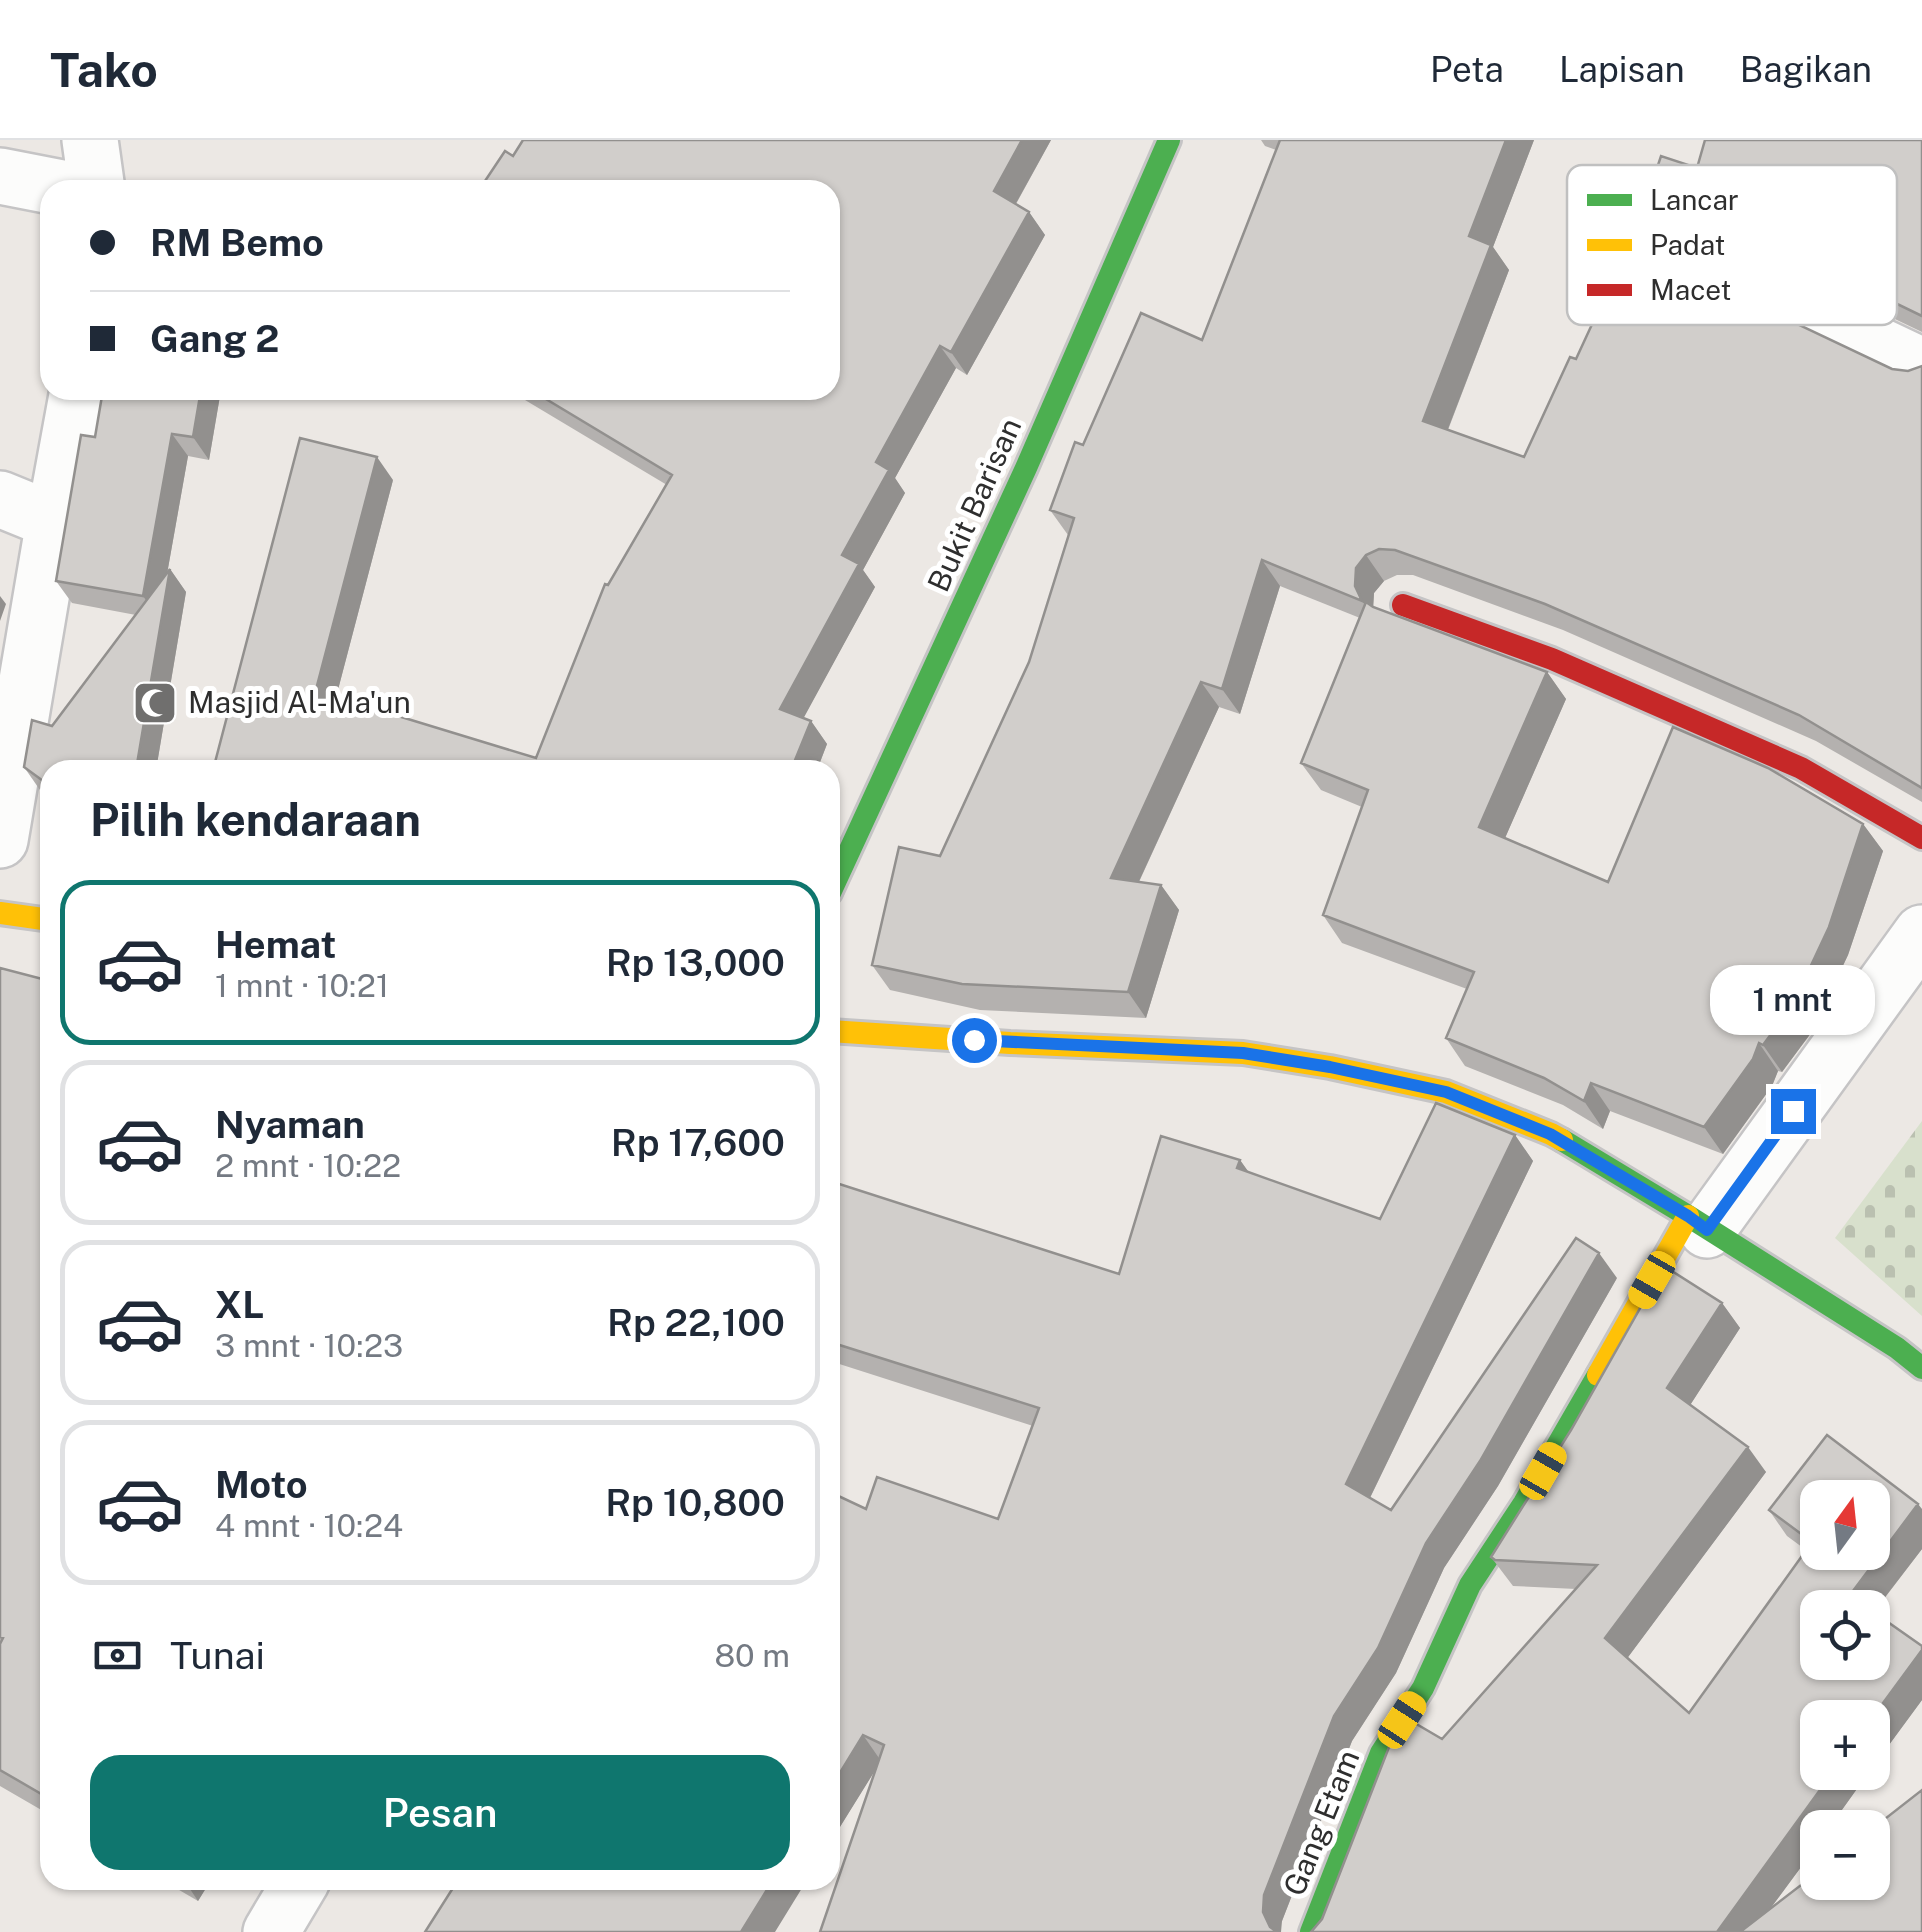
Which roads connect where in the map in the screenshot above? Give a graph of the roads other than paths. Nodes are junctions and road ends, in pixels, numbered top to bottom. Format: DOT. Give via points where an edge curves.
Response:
graph roads {
  1 [pos="90,140"];
  2 [pos="1169,140"];
  3 [pos="0,176"];
  4 [pos="96,180"];
  5 [pos="40,184"];
  6 [pos="1836,325"];
  7 [pos="1922,366"];
  8 [pos="76,400"];
  9 [pos="0,499"];
  10 [pos="54,521"];
  11 [pos="1403,605"];
  12 [pos="1922,838"];
  13 [pos="0,840"];
  14 [pos="840,871"];
  15 [pos="0,912"];
  16 [pos="40,918"];
  17 [pos="1922,932"];
  18 [pos="840,1032"];
  19 [pos="1698,1223"];
  20 [pos="1922,1368"];
  21 [pos="296,1890"];
  22 [pos="272,1932"];
  23 [pos="1312,1932"];
  1 -- 4 [label="street"];
  2 -- 14 [label="street, Bukit Barisan"];
  3 -- 5 [label="street"];
  6 -- 7 [label="street"];
  8 -- 10 [label="street"];
  9 -- 10 [label="street"];
  10 -- 13 [label="street"];
  11 -- 12 [label="street" via="1552,659 1801,768"];
  15 -- 16 [label="street"];
  17 -- 19 [label="street"];
  18 -- 19 [label="street" via="1243,1053 1446,1092 1550,1134"];
  19 -- 20 [label="street"];
  19 -- 23 [label="street, Gang Etam" via="1470,1585 1423,1688 1381,1753"];
  21 -- 22 [label="street"];
}
